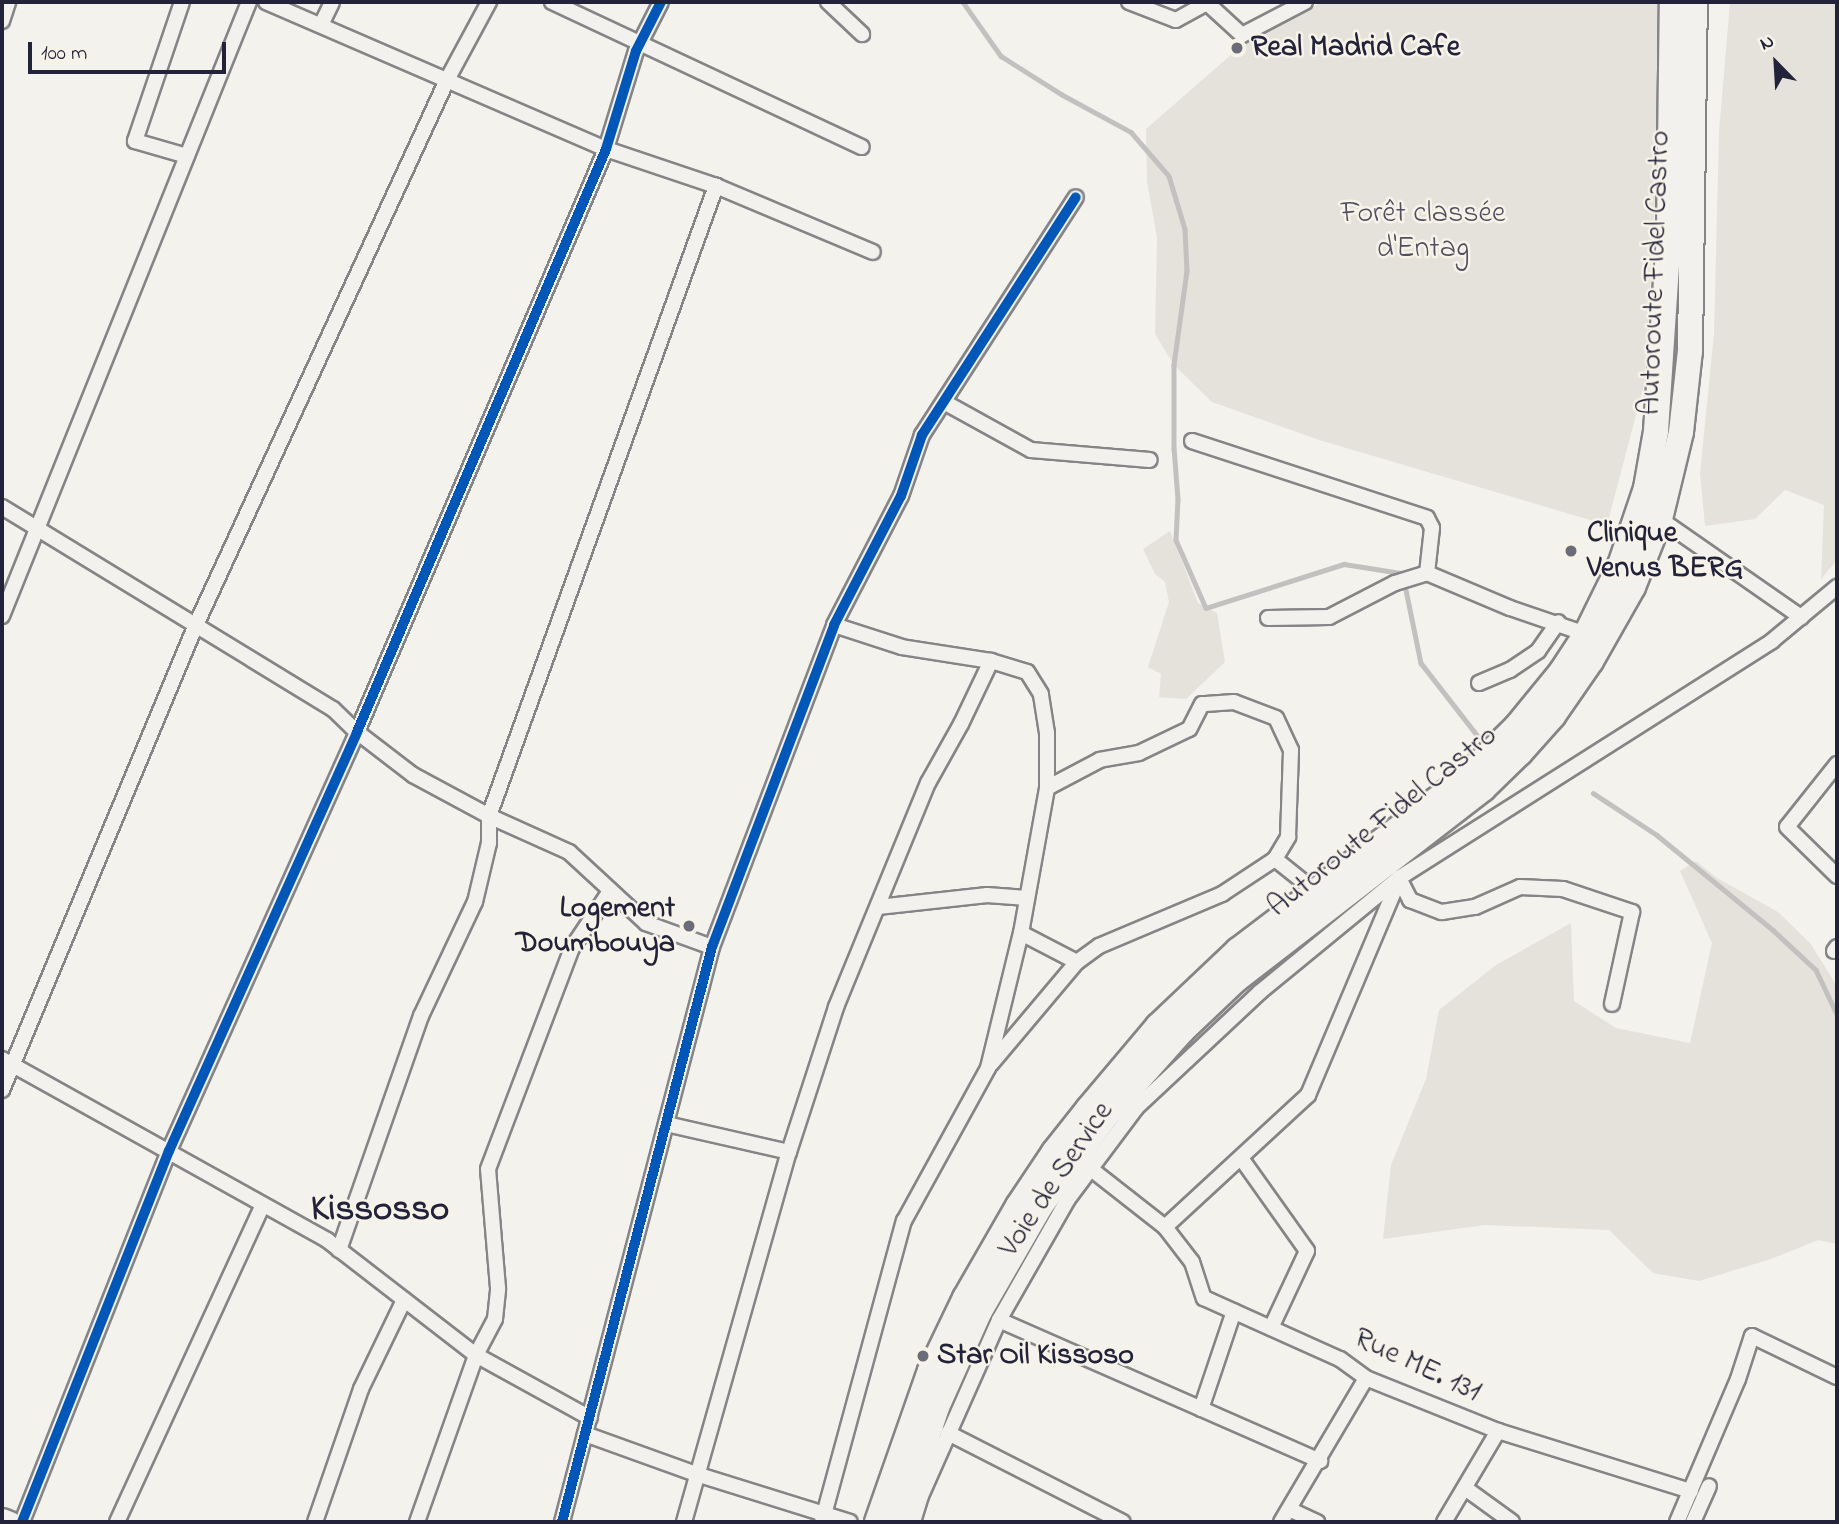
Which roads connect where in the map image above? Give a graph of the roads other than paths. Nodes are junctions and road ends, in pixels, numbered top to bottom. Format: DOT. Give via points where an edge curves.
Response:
graph roads {
  1 [pos="8,2"];
  2 [pos="182,2"];
  3 [pos="249,2"];
  4 [pos="266,2"];
  5 [pos="332,2"];
  6 [pos="489,2"];
  7 [pos="552,2"];
  8 [pos="661,2"];
  9 [pos="828,2"];
  10 [pos="1129,2"];
  11 [pos="1305,2"];
  12 [pos="1672,2"];
  13 [pos="1695,2"];
  14 [pos="1207,3"];
  15 [pos="2,21"];
  16 [pos="321,25"];
  17 [pos="862,34"];
  18 [pos="641,42"];
  19 [pos="447,80"];
  20 [pos="862,148"];
  21 [pos="606,149"];
  22 [pos="187,156"];
  23 [pos="716,186"];
  24 [pos="1076,197"];
  25 [pos="873,252"];
  26 [pos="944,402"];
  27 [pos="1192,441"];
  28 [pos="1150,460"];
  29 [pos="2,507"];
  30 [pos="1660,519"];
  31 [pos="37,527"];
  32 [pos="1427,573"];
  33 [pos="1837,587"];
  34 [pos="2,616"];
  35 [pos="1801,617"];
  36 [pos="1268,618"];
  37 [pos="1558,622"];
  38 [pos="834,625"];
  39 [pos="195,627"];
  40 [pos="1586,634"];
  41 [pos="991,661"];
  42 [pos="1479,683"];
  43 [pos="357,732"];
  44 [pos="1837,764"];
  45 [pos="1048,788"];
  46 [pos="489,816"];
  47 [pos="1275,859"];
  48 [pos="1394,870"];
  49 [pos="1837,876"];
  50 [pos="610,891"];
  51 [pos="1315,891"];
  52 [pos="1027,898"];
  53 [pos="878,907"];
  54 [pos="1021,933"];
  55 [pos="712,947"];
  56 [pos="1077,962"];
  57 [pos="1612,1003"];
  58 [pos="7,1062"];
  59 [pos="988,1068"];
  60 [pos="2,1090"];
  61 [pos="666,1125"];
  62 [pos="169,1151"];
  63 [pos="789,1152"];
  64 [pos="1241,1158"];
  65 [pos="1091,1168"];
  66 [pos="263,1205"];
  67 [pos="1165,1227"];
  68 [pos="339,1250"];
  69 [pos="404,1300"];
  70 [pos="1234,1311"];
  71 [pos="999,1320"];
  72 [pos="1270,1328"];
  73 [pos="476,1355"];
  74 [pos="1837,1377"];
  75 [pos="1366,1378"];
  76 [pos="1201,1409"];
  77 [pos="590,1418"];
  78 [pos="1498,1431"];
  79 [pos="948,1433"];
  80 [pos="585,1434"];
  81 [pos="1320,1461"];
  82 [pos="696,1474"];
  83 [pos="1709,1486"];
  84 [pos="1465,1488"];
  85 [pos="1691,1492"];
  86 [pos="1291,1510"];
  87 [pos="2,1519"];
  88 [pos="822,1519"];
  89 [pos="10,1522"];
  90 [pos="22,1522"];
  91 [pos="117,1522"];
  92 [pos="315,1522"];
  93 [pos="417,1522"];
  94 [pos="562,1522"];
  95 [pos="684,1522"];
  96 [pos="850,1522"];
  97 [pos="877,1522"];
  98 [pos="899,1522"];
  99 [pos="913,1522"];
  100 [pos="1123,1522"];
  101 [pos="1281,1522"];
  102 [pos="1317,1522"];
  103 [pos="1444,1522"];
  104 [pos="1512,1522"];
  105 [pos="1678,1522"];
  106 [pos="1693,1522"];
  1 -- 15 [label="street"];
  2 -- 22 [label="street" via="135,141"];
  3 -- 22 [label="street"];
  4 -- 16 [label="street"];
  5 -- 16 [label="street"];
  6 -- 19 [label="street"];
  7 -- 18 [label="street"];
  8 -- 18 [label="street"];
  9 -- 17 [label="street"];
  10 -- 14 [label="street" via="1176,20"];
  11 -- 14 [label="street" via="1242,35"];
  12 -- 40 [label="highway, Autoroute Fidel Castro" via="1669,233 1656,431 1646,488 1620,565"];
  13 -- 30 [label="highway, Autoroute Fidel Castro" via="1690,351 1681,432"];
  16 -- 19 [label="street"];
  18 -- 20 [label="street"];
  18 -- 21 [label="street"];
  19 -- 21 [label="street"];
  19 -- 39 [label="street"];
  21 -- 23 [label="street"];
  21 -- 43 [label="street"];
  22 -- 31 [label="street"];
  23 -- 25 [label="street"];
  23 -- 46 [label="street"];
  24 -- 26 [label="street"];
  26 -- 28 [label="street" via="1031,450"];
  26 -- 38 [label="street" via="922,435 901,496"];
  27 -- 32 [label="street" via="1427,518 1432,528"];
  29 -- 31 [label="street"];
  30 -- 35 [label="street"];
  30 -- 48 [label="highway, Autoroute Fidel Castro" via="1633,587 1553,716 1483,789"];
  31 -- 34 [label="street"];
  31 -- 39 [label="street"];
  32 -- 36 [label="street" via="1395,583 1329,617"];
  32 -- 37 [label="street" via="1510,608"];
  33 -- 35 [label="street, Voie de Service"];
  35 -- 48 [label="street, Voie de Service" via="1772,641"];
  37 -- 40 [label="street"];
  37 -- 42 [label="street" via="1538,651"];
  38 -- 41 [label="street" via="902,647"];
  38 -- 55 [label="street"];
  39 -- 43 [label="street" via="333,709"];
  39 -- 58 [label="street"];
  40 -- 51 [label="highway, Autoroute Fidel Castro" via="1516,727 1470,772"];
  41 -- 45 [label="street" via="1027,672 1041,694"];
  41 -- 53 [label="street" via="928,783"];
  43 -- 46 [label="street" via="413,775"];
  43 -- 62 [label="street"];
  44 -- 49 [label="street" via="1787,827"];
  45 -- 47 [label="street" via="1100,760 1139,752 1189,729 1202,704 1234,702 1276,718 1291,750 1288,837"];
  45 -- 52 [label="street"];
  46 -- 50 [label="street" via="569,852"];
  46 -- 68 [label="street" via="489,843 475,902 421,1016"];
  47 -- 51 [label="street"];
  47 -- 56 [label="street" via="1222,894 1099,946"];
  48 -- 57 [label="street" via="1410,900 1442,912 1475,907 1520,887 1563,889 1632,912"];
  48 -- 64 [label="street" via="1308,1096"];
  48 -- 65 [label="street, Voie de Service" via="1136,1108"];
  48 -- 98 [label="highway, Autoroute Fidel Castro" via="1236,980 1182,1031 1075,1156 1016,1247 956,1361"];
  50 -- 55 [label="street" via="646,923"];
  50 -- 73 [label="street" via="572,948 488,1169 498,1288 495,1319"];
  51 -- 97 [label="highway, Autoroute Fidel Castro" via="1238,950 1158,1026 1054,1152 965,1298 930,1371"];
  52 -- 53 [label="street" via="987,895"];
  52 -- 54 [label="street"];
  53 -- 63 [label="street" via="836,1007"];
  54 -- 56 [label="street"];
  54 -- 59 [label="street"];
  55 -- 61 [label="street"];
  56 -- 59 [label="street"];
  58 -- 60 [label="street"];
  58 -- 62 [label="street"];
  59 -- 88 [label="street" via="904,1221"];
  61 -- 63 [label="street"];
  61 -- 77 [label="street"];
  62 -- 66 [label="street"];
  62 -- 90 [label="street"];
  63 -- 82 [label="street"];
  64 -- 67 [label="street"];
  64 -- 72 [label="street" via="1307,1251"];
  65 -- 67 [label="street, Rue ME. 131"];
  65 -- 71 [label="street, Voie de Service" via="1068,1199"];
  66 -- 68 [label="street"];
  66 -- 91 [label="street"];
  67 -- 70 [label="street, Rue ME. 131" via="1192,1262 1204,1298"];
  68 -- 69 [label="street"];
  69 -- 73 [label="street"];
  69 -- 92 [label="street" via="361,1390"];
  70 -- 72 [label="street, Rue ME. 131"];
  70 -- 76 [label="street"];
  71 -- 76 [label="street"];
  71 -- 79 [label="street, Voie de Service"];
  72 -- 75 [label="street, Rue ME. 131" via="1340,1359"];
  73 -- 77 [label="street"];
  73 -- 93 [label="street"];
  74 -- 85 [label="street" via="1752,1336"];
  75 -- 78 [label="street, Rue ME. 131"];
  75 -- 81 [label="street" via="1326,1442"];
  76 -- 81 [label="street"];
  77 -- 80 [label="street"];
  78 -- 84 [label="street"];
  78 -- 85 [label="street, Rue ME. 131"];
  79 -- 99 [label="street, Voie de Service"];
  79 -- 100 [label="street"];
  80 -- 82 [label="street"];
  80 -- 94 [label="street"];
  81 -- 86 [label="street"];
  82 -- 88 [label="street"];
  82 -- 95 [label="street"];
  83 -- 106 [label="street"];
  84 -- 103 [label="street"];
  84 -- 104 [label="street"];
  85 -- 105 [label="street"];
  86 -- 101 [label="street"];
  86 -- 102 [label="street"];
  87 -- 89 [label="main road"];
  88 -- 96 [label="street"];
}
